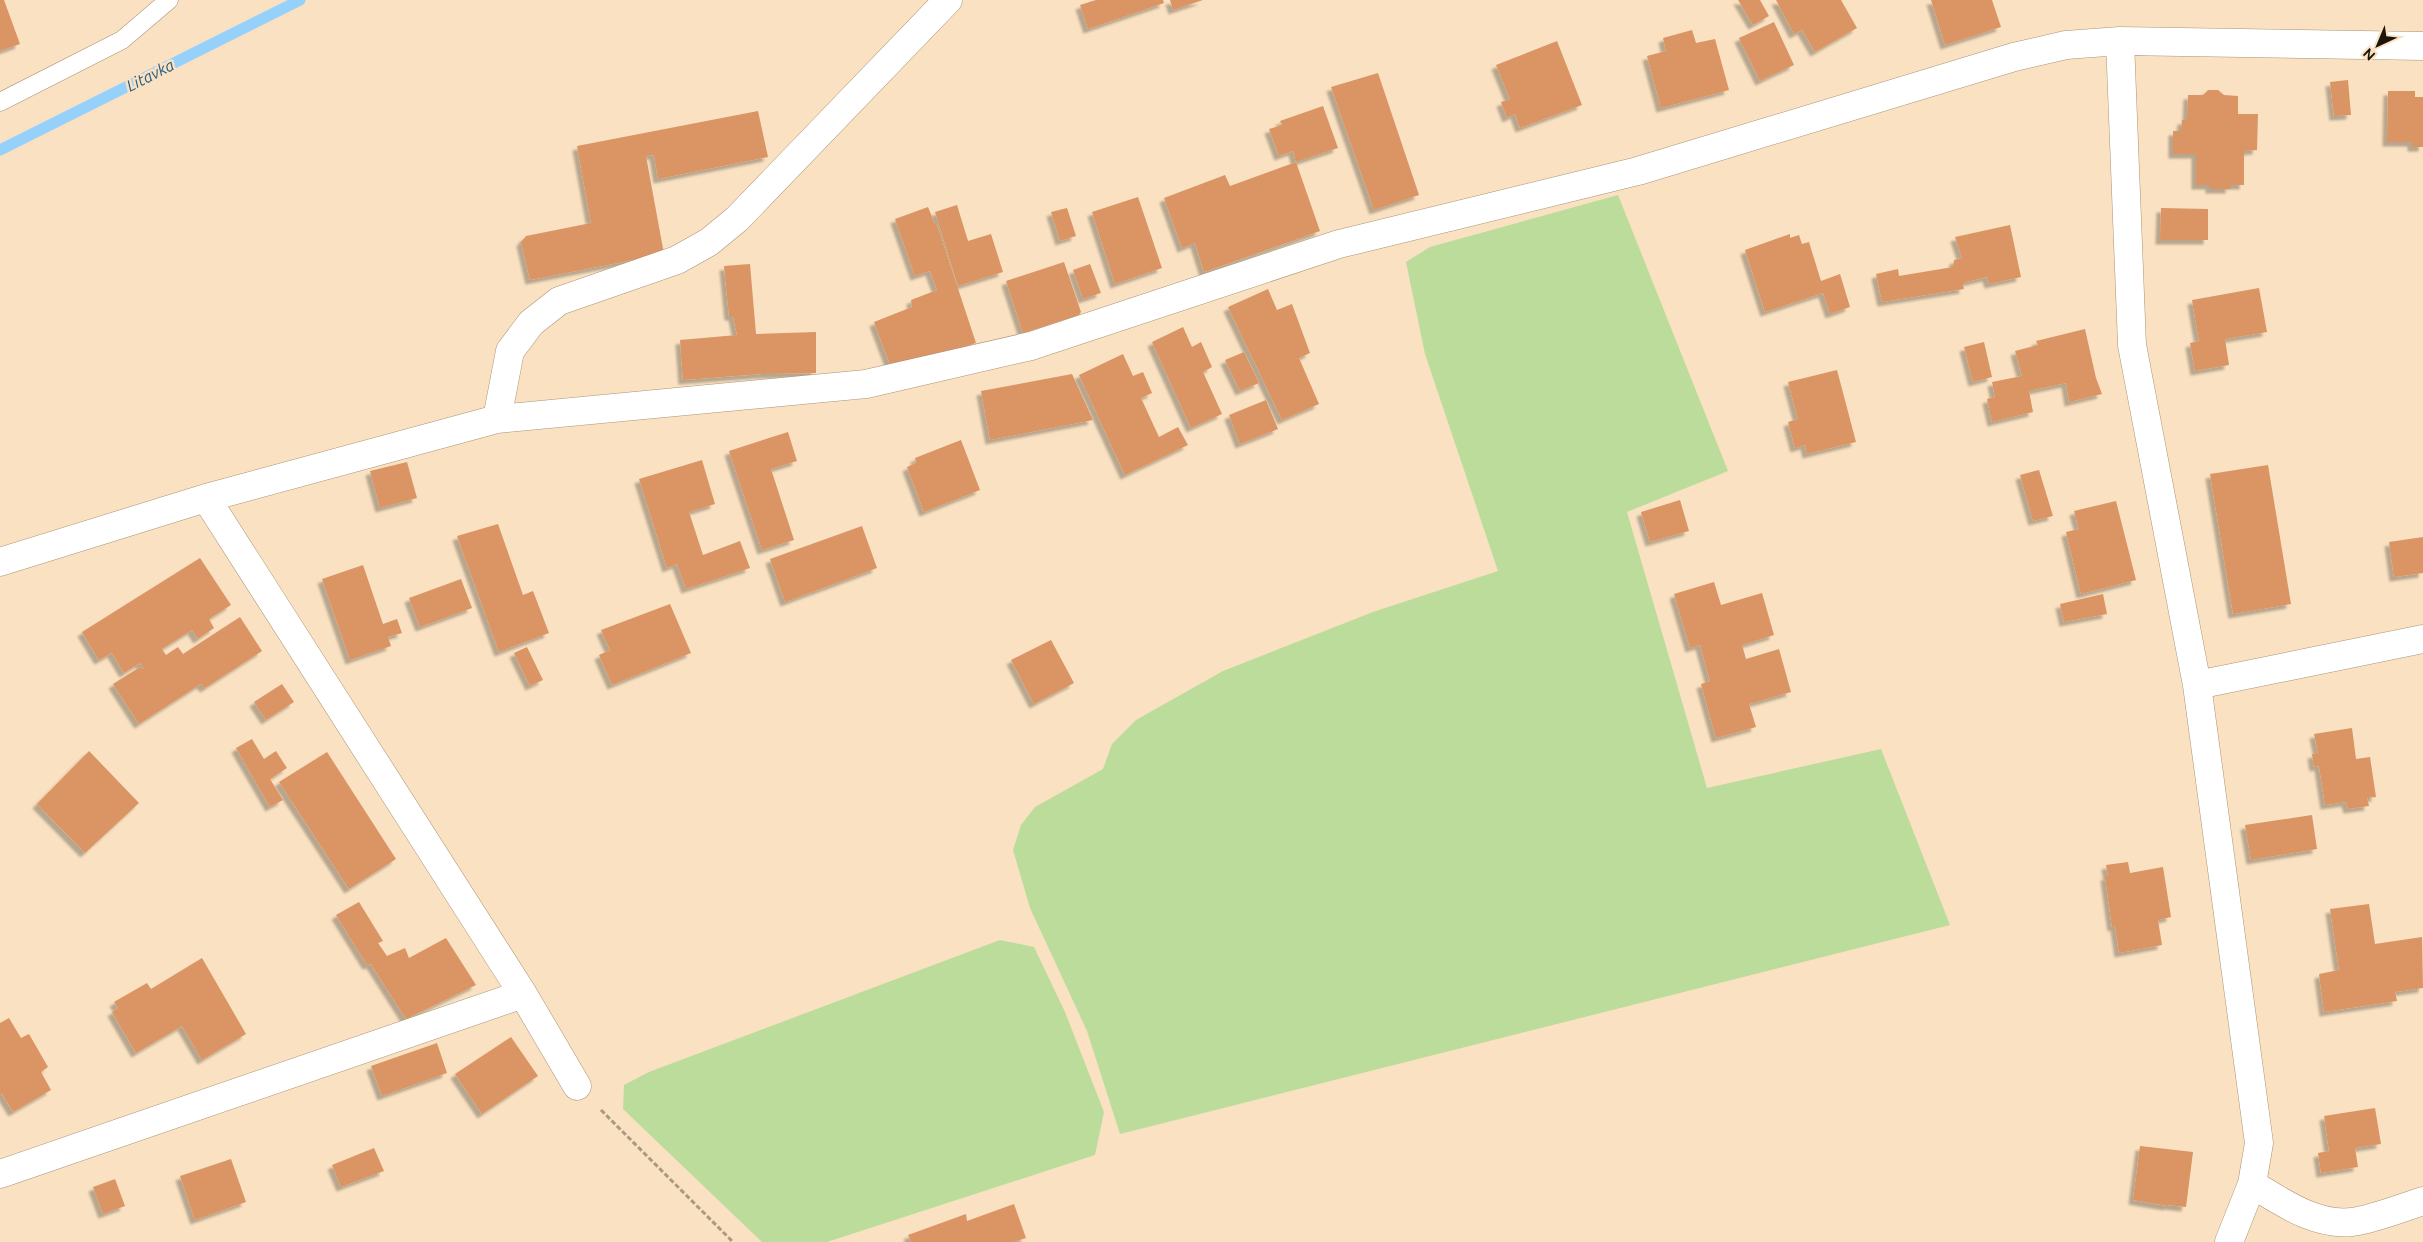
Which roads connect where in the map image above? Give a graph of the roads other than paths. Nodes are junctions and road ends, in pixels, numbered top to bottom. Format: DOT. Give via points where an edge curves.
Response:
graph roads {
  1 [pos="168,0"];
  2 [pos="948,0"];
  3 [pos="2120,41"];
  4 [pos="2423,46"];
  5 [pos="0,102"];
  6 [pos="497,419"];
  7 [pos="206,498"];
  8 [pos="0,562"];
  9 [pos="2423,639"];
  10 [pos="2197,685"];
  11 [pos="522,994"];
  12 [pos="577,1086"];
  13 [pos="0,1174"];
  14 [pos="2252,1184"];
  15 [pos="2423,1201"];
  16 [pos="2229,1242"];
  1 -- 5 [label="lane" via="122,40"];
  2 -- 6 [label="street" via="737,220 709,242 677,260 559,301 531,323 510,351"];
  3 -- 4 [label="street"];
  3 -- 6 [label="street" via="2066,45 2014,57 1638,171 1339,244 1031,346 866,384"];
  3 -- 10 [label="street" via="2132,345"];
  6 -- 7 [label="street"];
  7 -- 8 [label="street"];
  7 -- 11 [label="street"];
  9 -- 10 [label="street"];
  10 -- 14 [label="street" via="2259,1143"];
  11 -- 12 [label="street"];
  11 -- 13 [label="street"];
  14 -- 15 [label="street" via="2290,1207 2321,1220 2352,1222"];
  14 -- 16 [label="street"];
}
